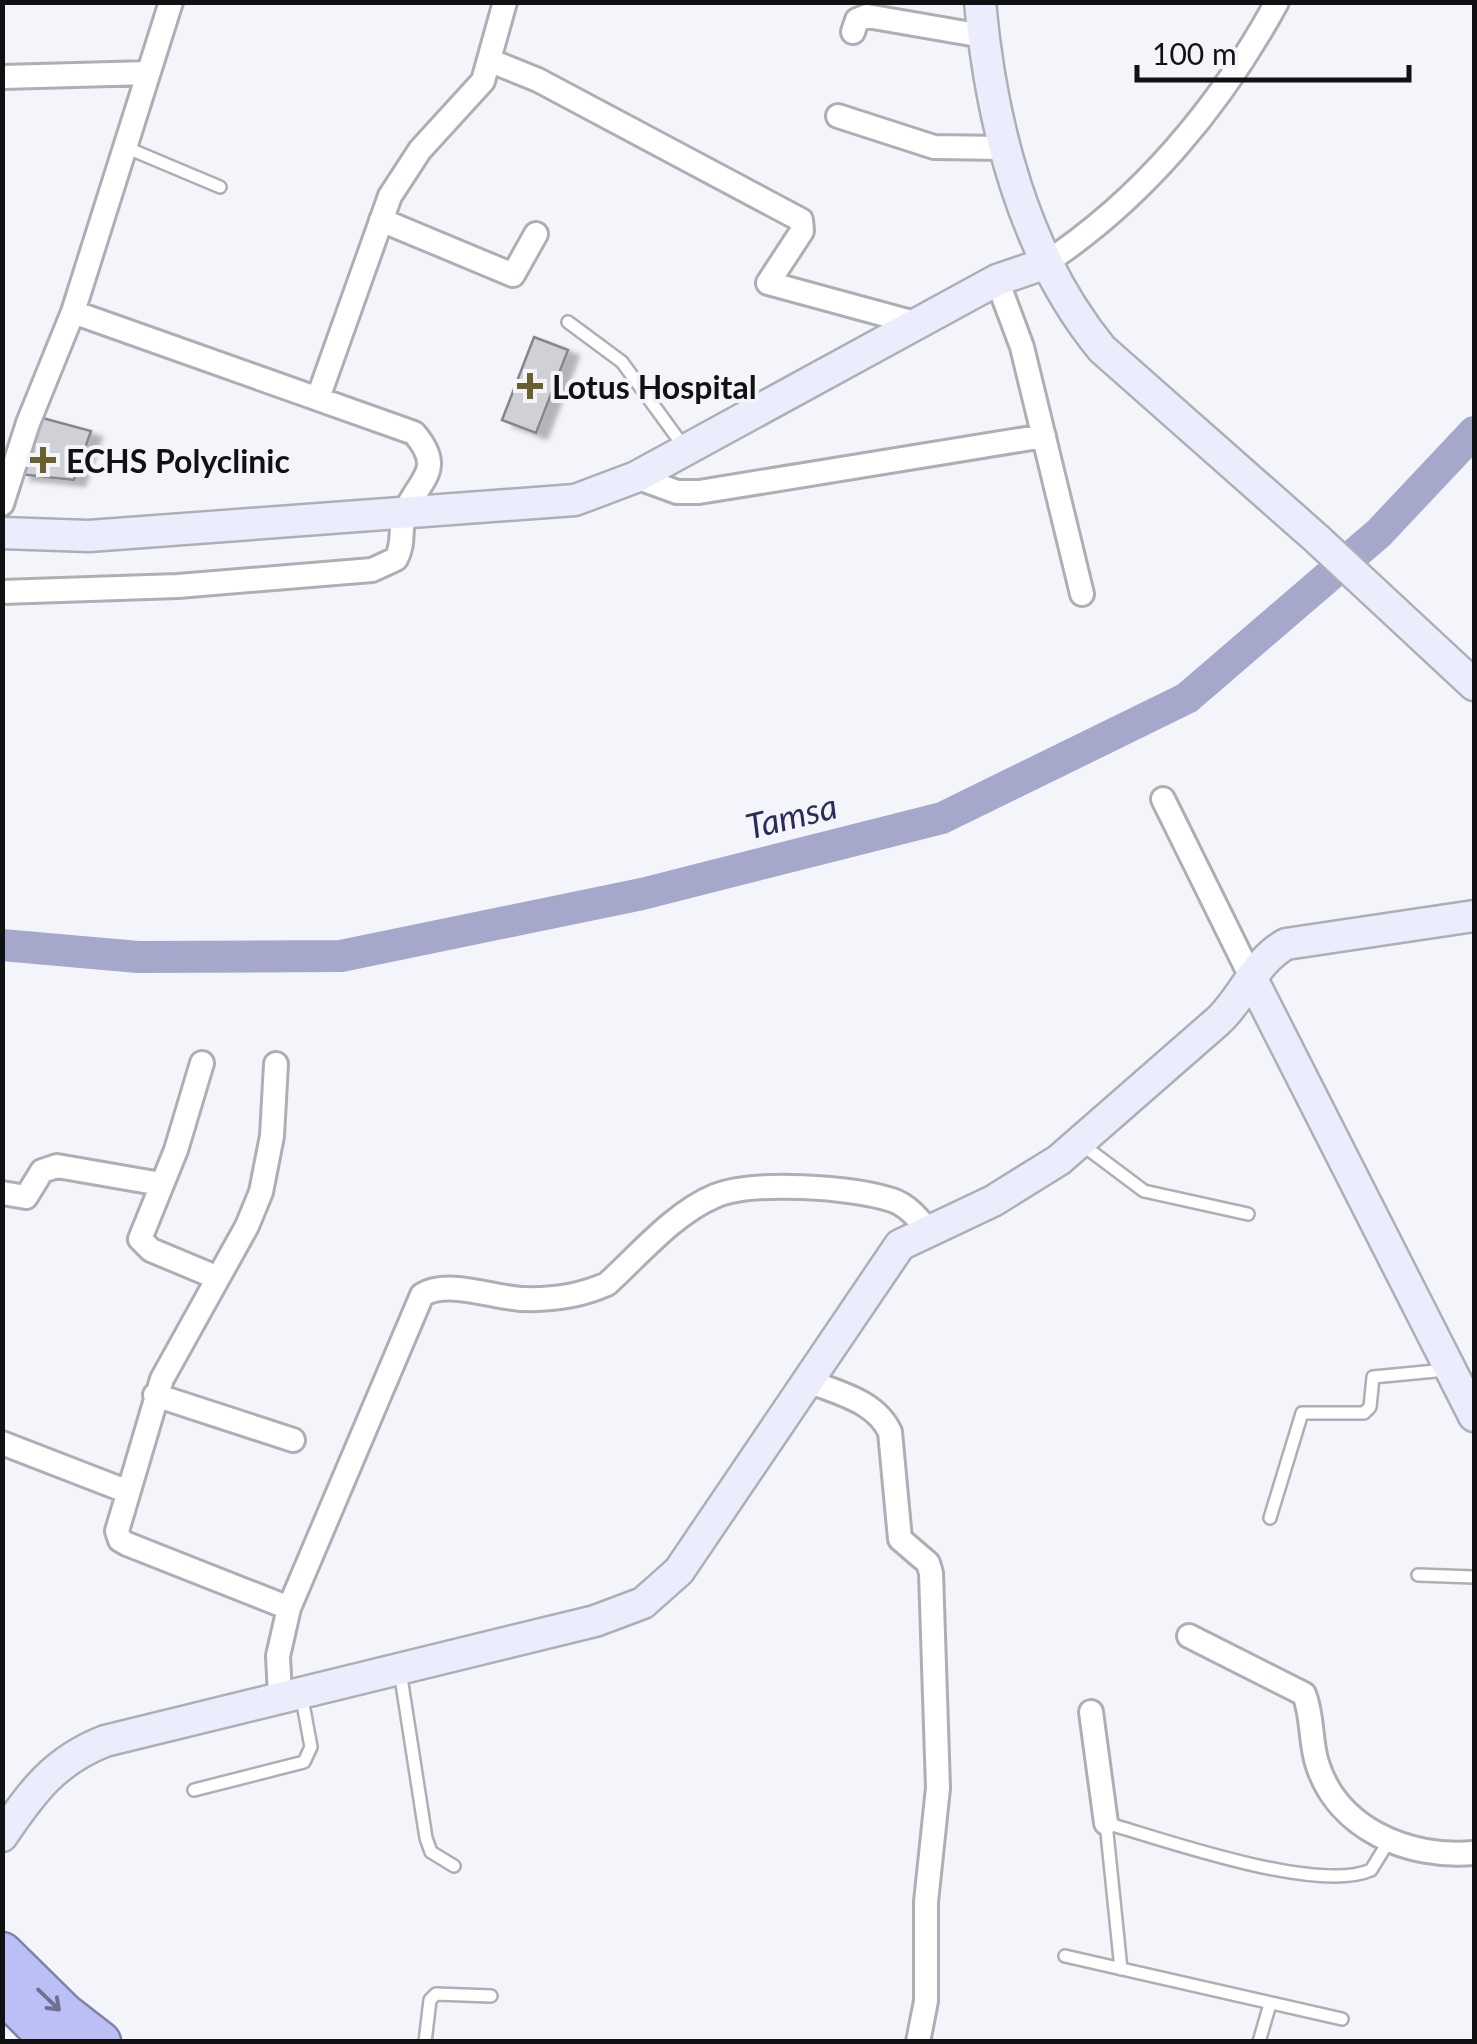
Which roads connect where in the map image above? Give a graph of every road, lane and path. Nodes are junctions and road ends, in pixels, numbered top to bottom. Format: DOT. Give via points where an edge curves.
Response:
graph roads {
  1 [pos="170,2"];
  2 [pos="479,2"];
  3 [pos="980,2"];
  4 [pos="1276,2"];
  5 [pos="502,9"];
  6 [pos="853,32"];
  7 [pos="984,36"];
  8 [pos="490,60"];
  9 [pos="148,73"];
  10 [pos="2,76"];
  11 [pos="838,116"];
  12 [pos="125,147"];
  13 [pos="1005,148"];
  14 [pos="220,187"];
  15 [pos="381,220"];
  16 [pos="536,234"];
  17 [pos="1044,264"];
  18 [pos="997,280"];
  19 [pos="72,312"];
  20 [pos="568,322"];
  21 [pos="915,323"];
  22 [pos="318,398"];
  23 [pos="1044,436"];
  24 [pos="684,447"];
  25 [pos="636,477"];
  26 [pos="2,504"];
  27 [pos="404,513"];
  28 [pos="2,532"];
  29 [pos="2,592"];
  30 [pos="1082,594"];
  31 [pos="1474,685"];
  32 [pos="1164,799"];
  33 [pos="1474,916"];
  34 [pos="1251,977"];
  35 [pos="202,1064"];
  36 [pos="276,1064"];
  37 [pos="1080,1143"];
  38 [pos="162,1184"];
  39 [pos="2,1193"];
  40 [pos="1248,1214"];
  41 [pos="927,1229"];
  42 [pos="218,1278"];
  43 [pos="1450,1370"];
  44 [pos="806,1380"];
  45 [pos="156,1395"];
  46 [pos="1474,1414"];
  47 [pos="293,1440"];
  48 [pos="2,1443"];
  49 [pos="126,1491"];
  50 [pos="1270,1518"];
  51 [pos="1418,1575"];
  52 [pos="1474,1577"];
  53 [pos="290,1608"];
  54 [pos="1190,1636"];
  55 [pos="400,1667"];
  56 [pos="290,1693"];
  57 [pos="1091,1712"];
  58 [pos="194,1790"];
  59 [pos="1106,1823"];
  60 [pos="2,1836"];
  61 [pos="1390,1838"];
  62 [pos="1474,1853"];
  63 [pos="454,1866"];
  64 [pos="2,1953"];
  65 [pos="1065,1956"];
  66 [pos="1121,1969"];
  67 [pos="2,1991"];
  68 [pos="490,1996"];
  69 [pos="1270,2004"];
  70 [pos="1342,2019"];
  71 [pos="52,2042"];
  72 [pos="100,2042"];
  73 [pos="426,2042"];
  74 [pos="918,2042"];
  75 [pos="1259,2042"];
  1 -- 9 [label="street"];
  2 -- 5 [label="street"];
  3 -- 7 [label="street"];
  4 -- 17 [label="street" via="1236,73 1142,185 1098,228"];
  5 -- 8 [label="street"];
  6 -- 7 [label="street" via="867,16"];
  7 -- 13 [label="street"];
  8 -- 15 [label="street" via="475,91 410,163"];
  8 -- 21 [label="street" via="802,220 802,231 768,284"];
  9 -- 10 [label="street"];
  9 -- 12 [label="street"];
  11 -- 13 [label="street" via="934,147"];
  12 -- 14 [label="lane"];
  12 -- 19 [label="street"];
  13 -- 17 [label="street"];
  15 -- 16 [label="street" via="513,275"];
  15 -- 22 [label="street"];
  17 -- 18 [label="street"];
  17 -- 31 [label="street" via="1102,349"];
  18 -- 21 [label="street"];
  18 -- 23 [label="street"];
  19 -- 22 [label="street"];
  19 -- 26 [label="street"];
  20 -- 24 [label="lane" via="622,362"];
  21 -- 24 [label="street"];
  22 -- 27 [label="street" via="414,433 425,446 424,485"];
  23 -- 25 [label="street" via="699,492"];
  23 -- 30 [label="street"];
  24 -- 25 [label="street"];
  25 -- 27 [label="street" via="575,500"];
  27 -- 28 [label="street" via="89,536"];
  27 -- 29 [label="street" via="404,543 396,559 372,570"];
  32 -- 34 [label="street"];
  33 -- 34 [label="street" via="1286,944"];
  34 -- 37 [label="street" via="1226,1013"];
  34 -- 43 [label="street"];
  35 -- 38 [label="street"];
  36 -- 42 [label="street" via="265,1177"];
  37 -- 40 [label="lane" via="1144,1191"];
  37 -- 41 [label="street" via="993,1200"];
  38 -- 39 [label="street" via="57,1166 42,1171 26,1197"];
  38 -- 42 [label="street" via="142,1230 143,1244"];
  41 -- 44 [label="street" via="900,1245"];
  41 -- 53 [label="street" via="902,1205 877,1197 744,1189 689,1211 595,1290 542,1299 430,1290 416,1306"];
  42 -- 45 [label="street"];
  43 -- 46 [label="street"];
  43 -- 50 [label="lane" via="1373,1377 1364,1413 1302,1413"];
  44 -- 55 [label="street" via="665,1588 594,1620"];
  44 -- 74 [label="street" via="866,1405 884,1420 900,1539 931,1573 938,1788"];
  45 -- 47 [label="street"];
  45 -- 49 [label="street"];
  48 -- 49 [label="street"];
  49 -- 53 [label="street" via="120,1540"];
  51 -- 52 [label="lane"];
  53 -- 56 [label="street" via="278,1656"];
  54 -- 61 [label="street" via="1304,1694 1318,1766 1346,1816"];
  55 -- 56 [label="street"];
  55 -- 63 [label="lane" via="426,1838 431,1852"];
  56 -- 58 [label="lane" via="310,1756"];
  56 -- 60 [label="street" via="74,1753 36,1787"];
  57 -- 59 [label="street"];
  59 -- 61 [label="lane" via="1250,1864 1347,1876 1371,1870"];
  59 -- 66 [label="lane"];
  61 -- 62 [label="street" via="1423,1850"];
  64 -- 72 [label="highway, one-way"];
  65 -- 66 [label="lane"];
  66 -- 69 [label="lane"];
  67 -- 71 [label="highway"];
  68 -- 73 [label="lane" via="436,1994"];
  69 -- 70 [label="lane"];
  69 -- 75 [label="lane"];
}
